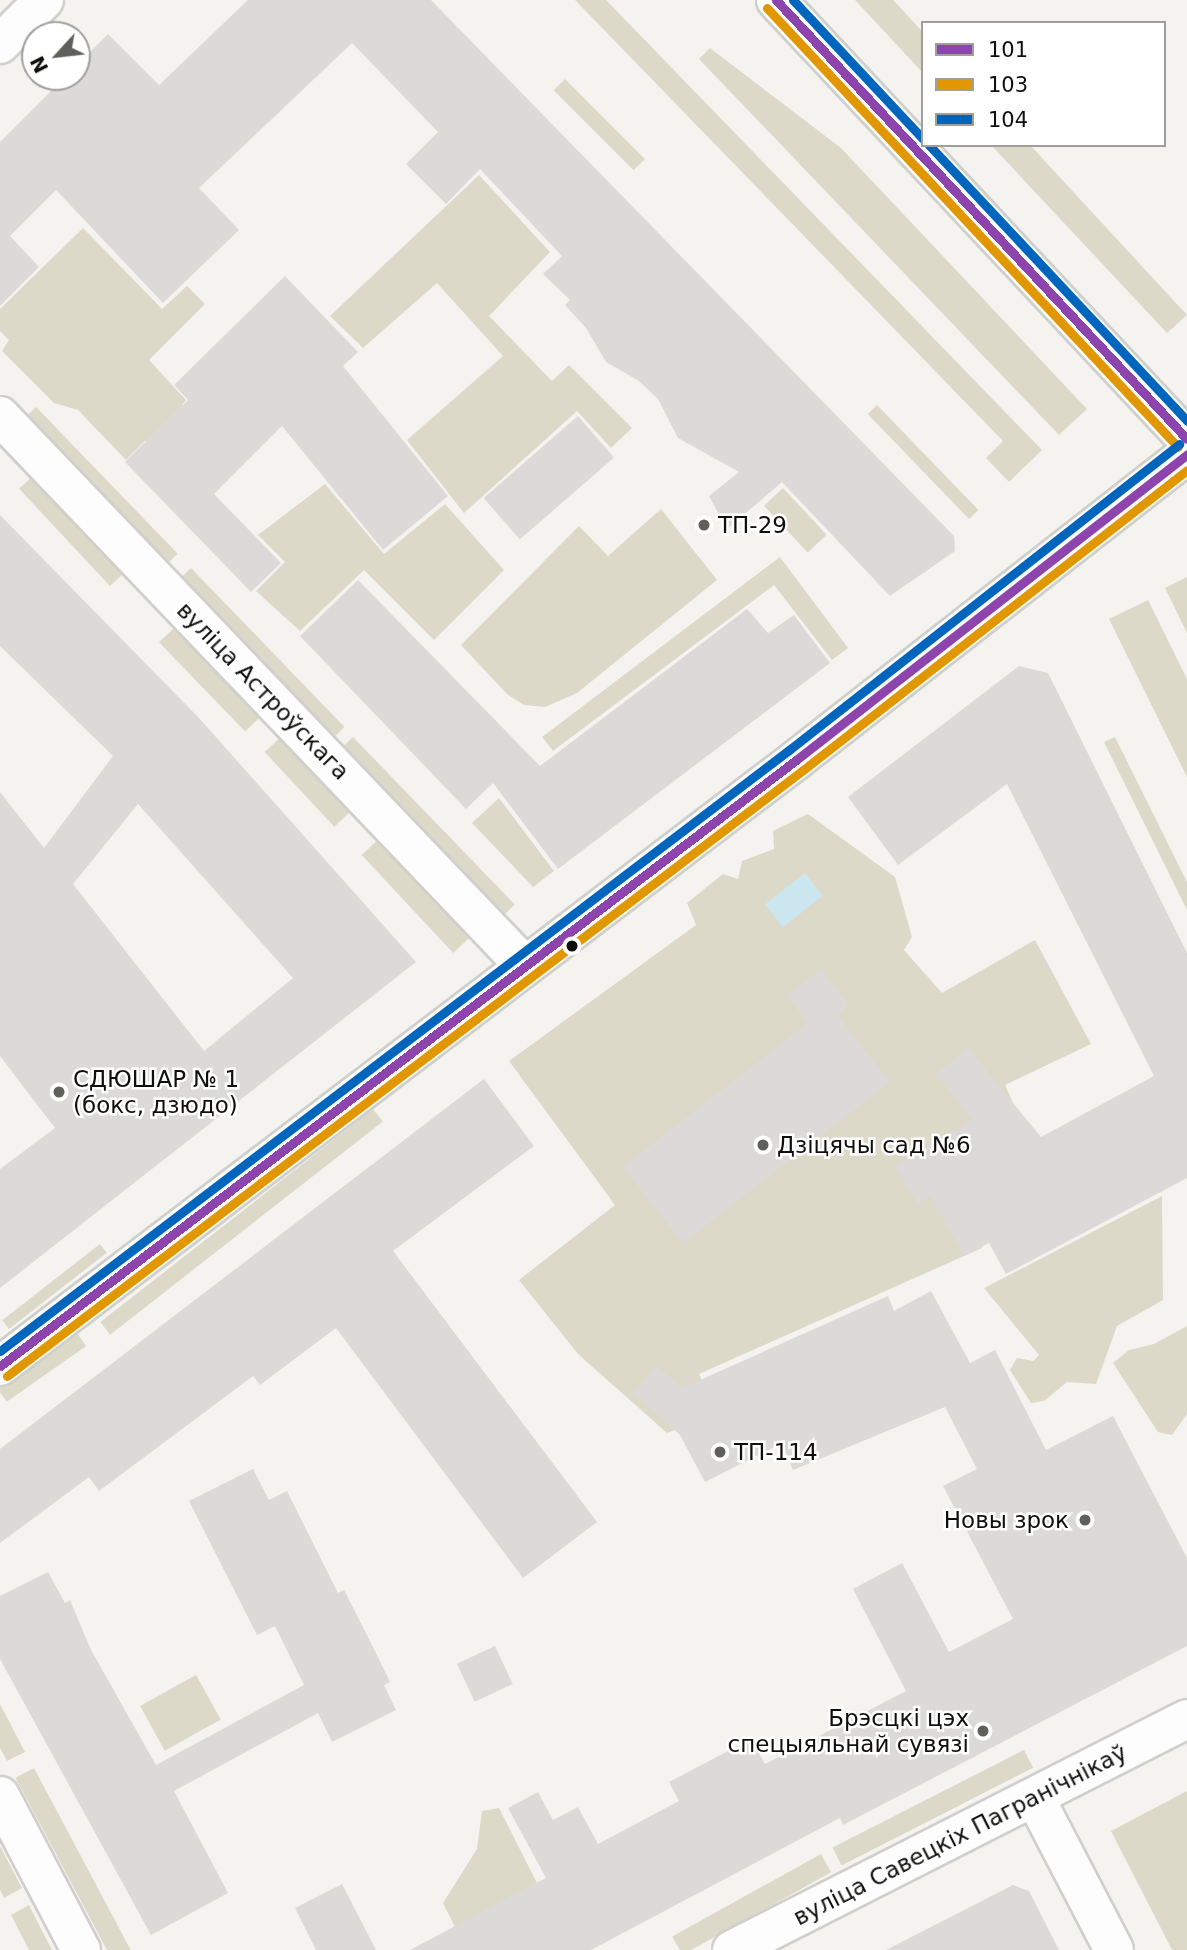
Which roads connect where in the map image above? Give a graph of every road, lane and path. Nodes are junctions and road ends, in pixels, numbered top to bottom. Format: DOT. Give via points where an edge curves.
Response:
graph roads {
  1 [pos="44,0"];
  2 [pos="776,0"];
  3 [pos="0,44"];
  4 [pos="0,416"];
  5 [pos="1187,439"];
  6 [pos="1187,454"];
  7 [pos="525,966"];
  8 [pos="0,1366"];
  9 [pos="1187,1719"];
  10 [pos="0,1796"];
  11 [pos="1035,1798"];
  12 [pos="81,1950"];
  13 [pos="732,1950"];
  14 [pos="1114,1950"];
  1 -- 3 [label="main road"];
  2 -- 5 [label="main road"];
  4 -- 7 [label="main road, вуліца Астроўскага"];
  6 -- 7 [label="main road"];
  7 -- 8 [label="main road"];
  9 -- 11 [label="main road, вуліца Савецкіх Пагранічнікаў"];
  10 -- 12 [label="main road"];
  11 -- 13 [label="main road, вуліца Савецкіх Пагранічнікаў"];
  11 -- 14 [label="main road"];
}
